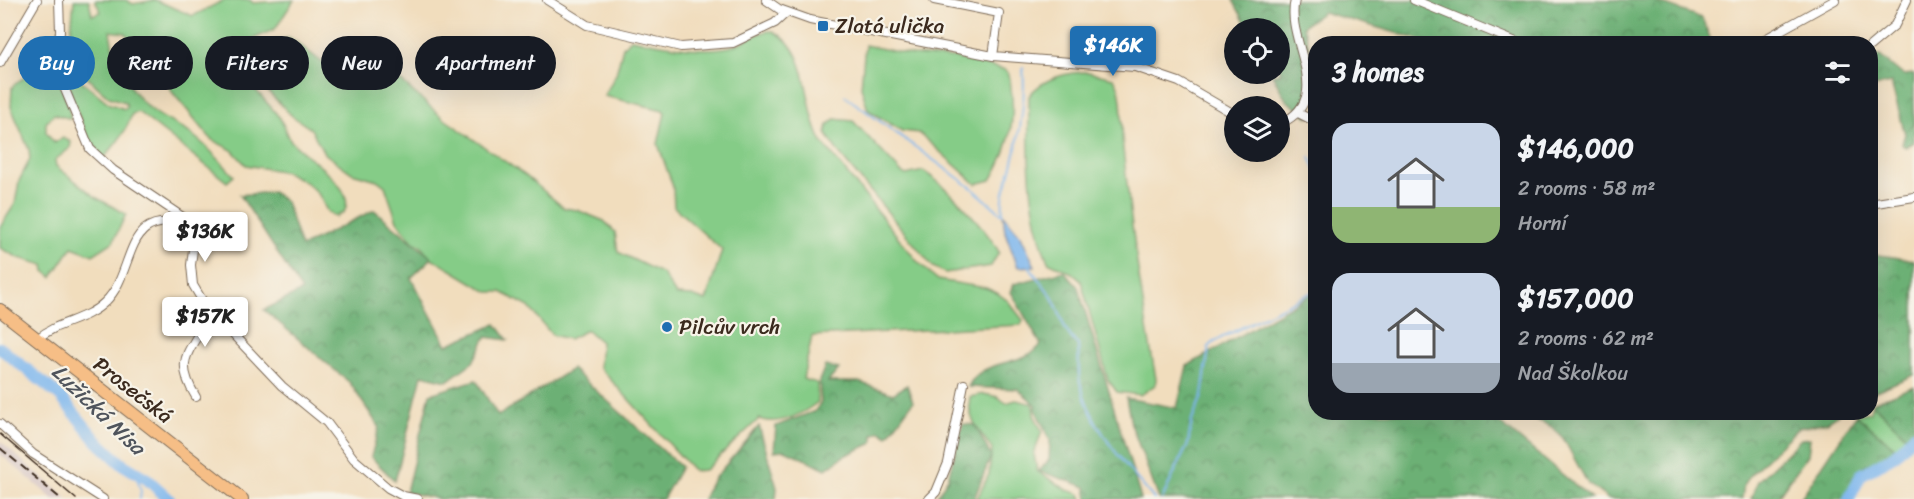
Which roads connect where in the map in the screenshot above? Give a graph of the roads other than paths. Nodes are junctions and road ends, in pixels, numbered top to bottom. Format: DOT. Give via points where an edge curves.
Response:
graph roads {
  1 [pos="37,0"];
  2 [pos="59,0"];
  3 [pos="547,0"];
  4 [pos="766,0"];
  5 [pos="934,0"];
  6 [pos="1295,0"];
  7 [pos="1414,0"];
  8 [pos="1835,0"];
  9 [pos="1907,0"];
  10 [pos="787,12"];
  11 [pos="1502,36"];
  12 [pos="1770,36"];
  13 [pos="1878,39"];
  14 [pos="993,56"];
  15 [pos="0,63"];
  16 [pos="1224,108"];
  17 [pos="1298,113"];
  18 [pos="1290,118"];
  19 [pos="1308,118"];
  20 [pos="1914,197"];
  21 [pos="1878,203"];
  22 [pos="194,227"];
  23 [pos="205,305"];
  24 [pos="0,310"];
  25 [pos="37,339"];
  26 [pos="964,384"];
  27 [pos="196,397"];
  28 [pos="0,424"];
  29 [pos="103,499"];
  30 [pos="242,499"];
  31 [pos="418,499"];
  32 [pos="929,499"];
  1 -- 15 [label="street"];
  2 -- 22 [label="street" via="56,68 90,149"];
  3 -- 10 [label="street" via="587,25 681,46 733,43"];
  4 -- 10 [label="street"];
  5 -- 14 [label="street" via="999,13"];
  6 -- 17 [label="street" via="1294,21 1307,77 1305,99"];
  7 -- 11 [label="street"];
  8 -- 12 [label="street"];
  9 -- 13 [label="street" via="1895,25"];
  10 -- 14 [label="street" via="810,20"];
  14 -- 16 [label="street" via="1135,67 1179,82"];
  17 -- 18 [label="street"];
  17 -- 19 [label="street"];
  20 -- 21 [label="street"];
  22 -- 23 [label="street" via="191,274"];
  22 -- 25 [label="street" via="170,222 152,224 136,240 107,301 88,315 51,328"];
  23 -- 27 [label="street" via="202,328 183,363 185,380"];
  23 -- 31 [label="street" via="282,386 327,423 354,459 388,488"];
  24 -- 25 [label="main road, Prosečská"];
  25 -- 30 [label="main road, Prosečská"];
  26 -- 32 [label="street" via="948,463"];
  28 -- 29 [label="street" via="33,454"];
}
